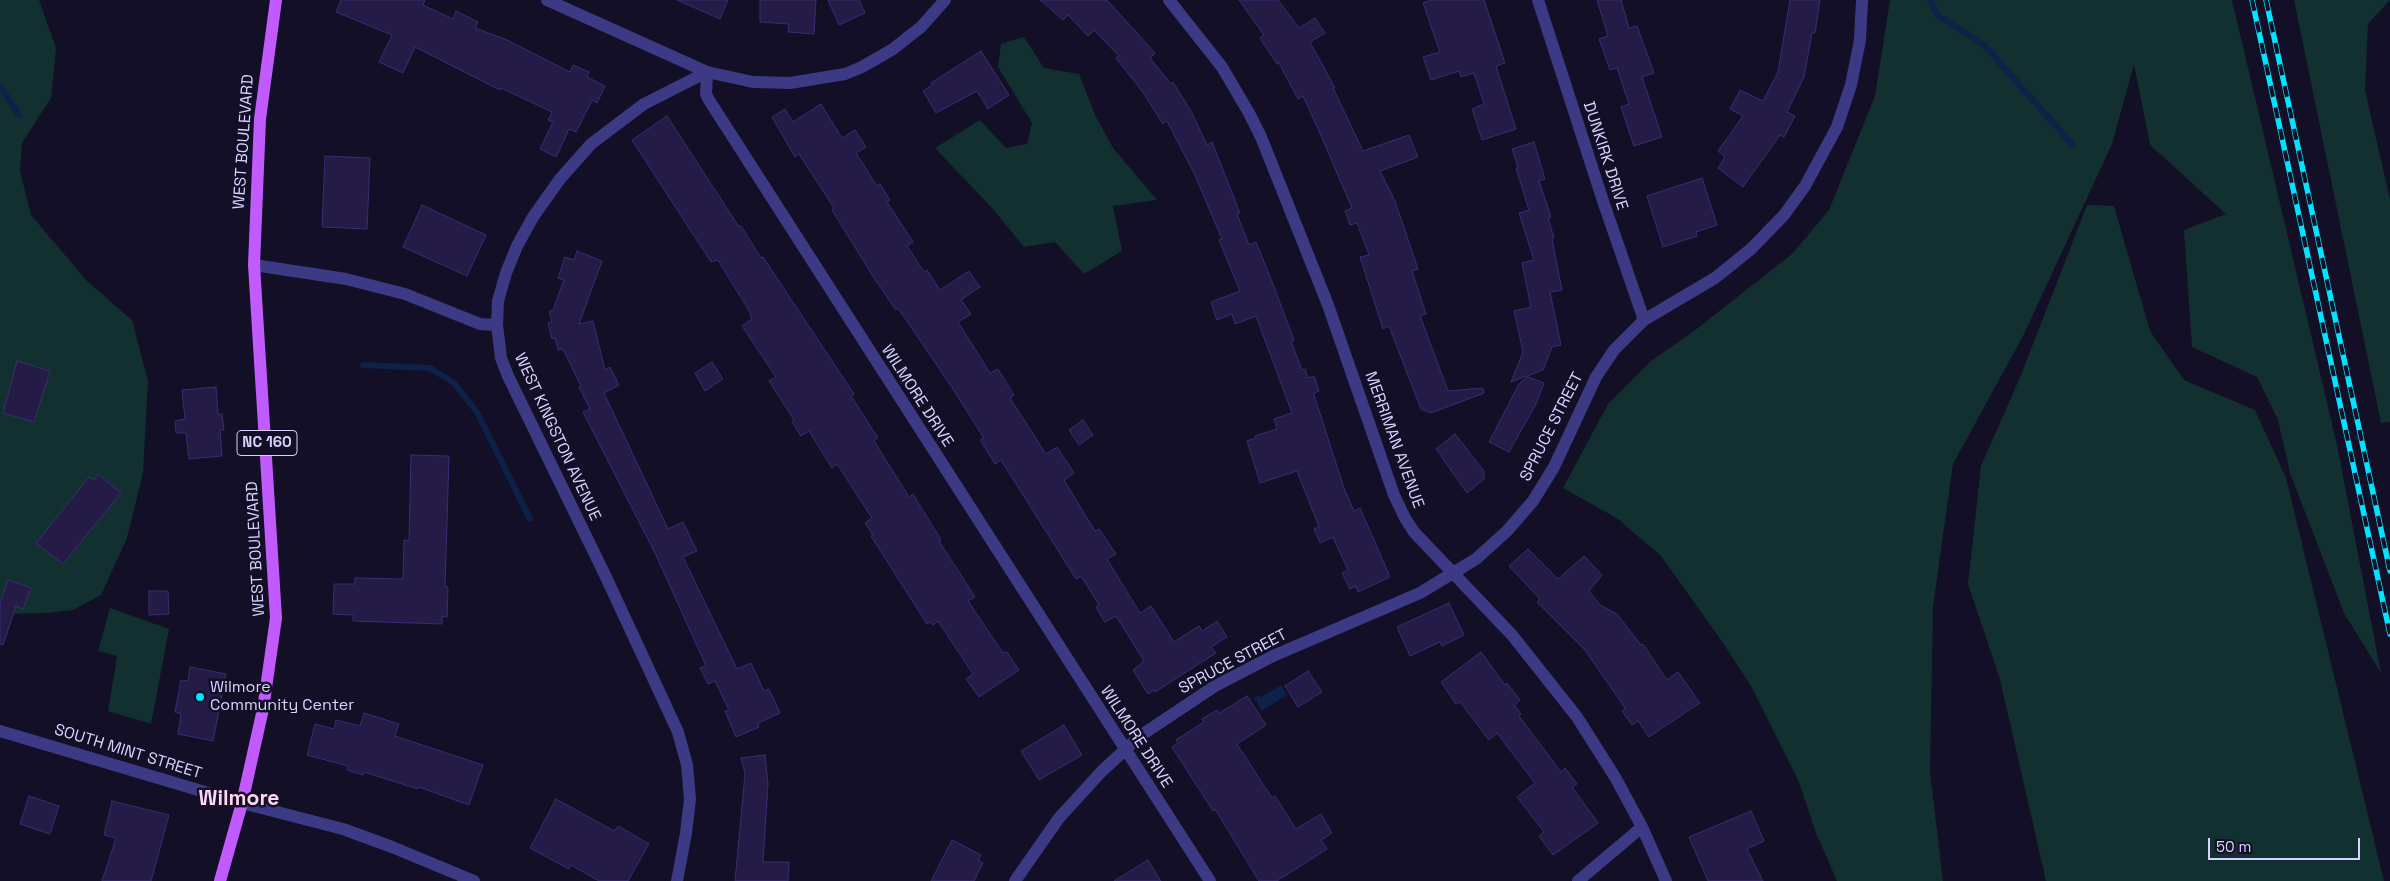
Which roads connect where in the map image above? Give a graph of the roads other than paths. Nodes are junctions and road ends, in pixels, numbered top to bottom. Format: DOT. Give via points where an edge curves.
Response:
graph roads {
  1 [pos="276,0"];
  2 [pos="547,0"];
  3 [pos="944,0"];
  4 [pos="1168,0"];
  5 [pos="1538,0"];
  6 [pos="1862,0"];
  7 [pos="707,72"];
  8 [pos="254,265"];
  9 [pos="1644,320"];
  10 [pos="497,325"];
  11 [pos="1454,574"];
  12 [pos="0,731"];
  13 [pos="1124,750"];
  14 [pos="242,803"];
  15 [pos="1642,828"];
  16 [pos="220,881"];
  17 [pos="474,881"];
  18 [pos="677,881"];
  19 [pos="1015,881"];
  20 [pos="1210,881"];
  21 [pos="1578,881"];
  22 [pos="1666,881"];
  1 -- 8 [label="main road, WEST BOULEVARD / NC 160" via="260,119"];
  2 -- 7 [label="street"];
  3 -- 7 [label="street" via="921,27 894,49 844,74 790,83 753,82"];
  4 -- 11 [label="street, MERRIMAN AVENUE" via="1222,67 1249,113 1310,258 1394,495 1414,532"];
  5 -- 9 [label="street, DUNKIRK DRIVE"];
  6 -- 9 [label="street, SPRUCE STREET" via="1860,40 1851,85 1837,127 1806,186 1751,249 1715,278"];
  7 -- 10 [label="street, WEST KINGSTON AVENUE" via="636,109 591,144 560,179 517,246 498,301"];
  7 -- 13 [label="street, WILMORE DRIVE" via="706,94 709,100"];
  8 -- 10 [label="street" via="346,279 405,294 480,324"];
  8 -- 14 [label="main road, WEST BOULEVARD / NC 160" via="276,618 263,709"];
  9 -- 11 [label="street, SPRUCE STREET" via="1614,350 1596,377 1554,467 1533,501 1493,545"];
  10 -- 18 [label="street, WEST KINGSTON AVENUE" via="501,358 511,385 678,732 687,765 690,799"];
  11 -- 13 [label="street, SPRUCE STREET" via="1420,593 1272,656 1215,686"];
  11 -- 15 [label="street, MERRIMAN AVENUE" via="1518,642 1573,711 1615,777"];
  12 -- 14 [label="street, SOUTH MINT STREET"];
  13 -- 19 [label="street, SPRUCE STREET" via="1058,818"];
  13 -- 20 [label="street, WILMORE DRIVE"];
  14 -- 16 [label="main road, WEST BOULEVARD / NC 160"];
  14 -- 17 [label="street, SOUTH MINT STREET" via="342,829 392,846"];
  15 -- 21 [label="street"];
  15 -- 22 [label="street, MERRIMAN AVENUE"];
}
